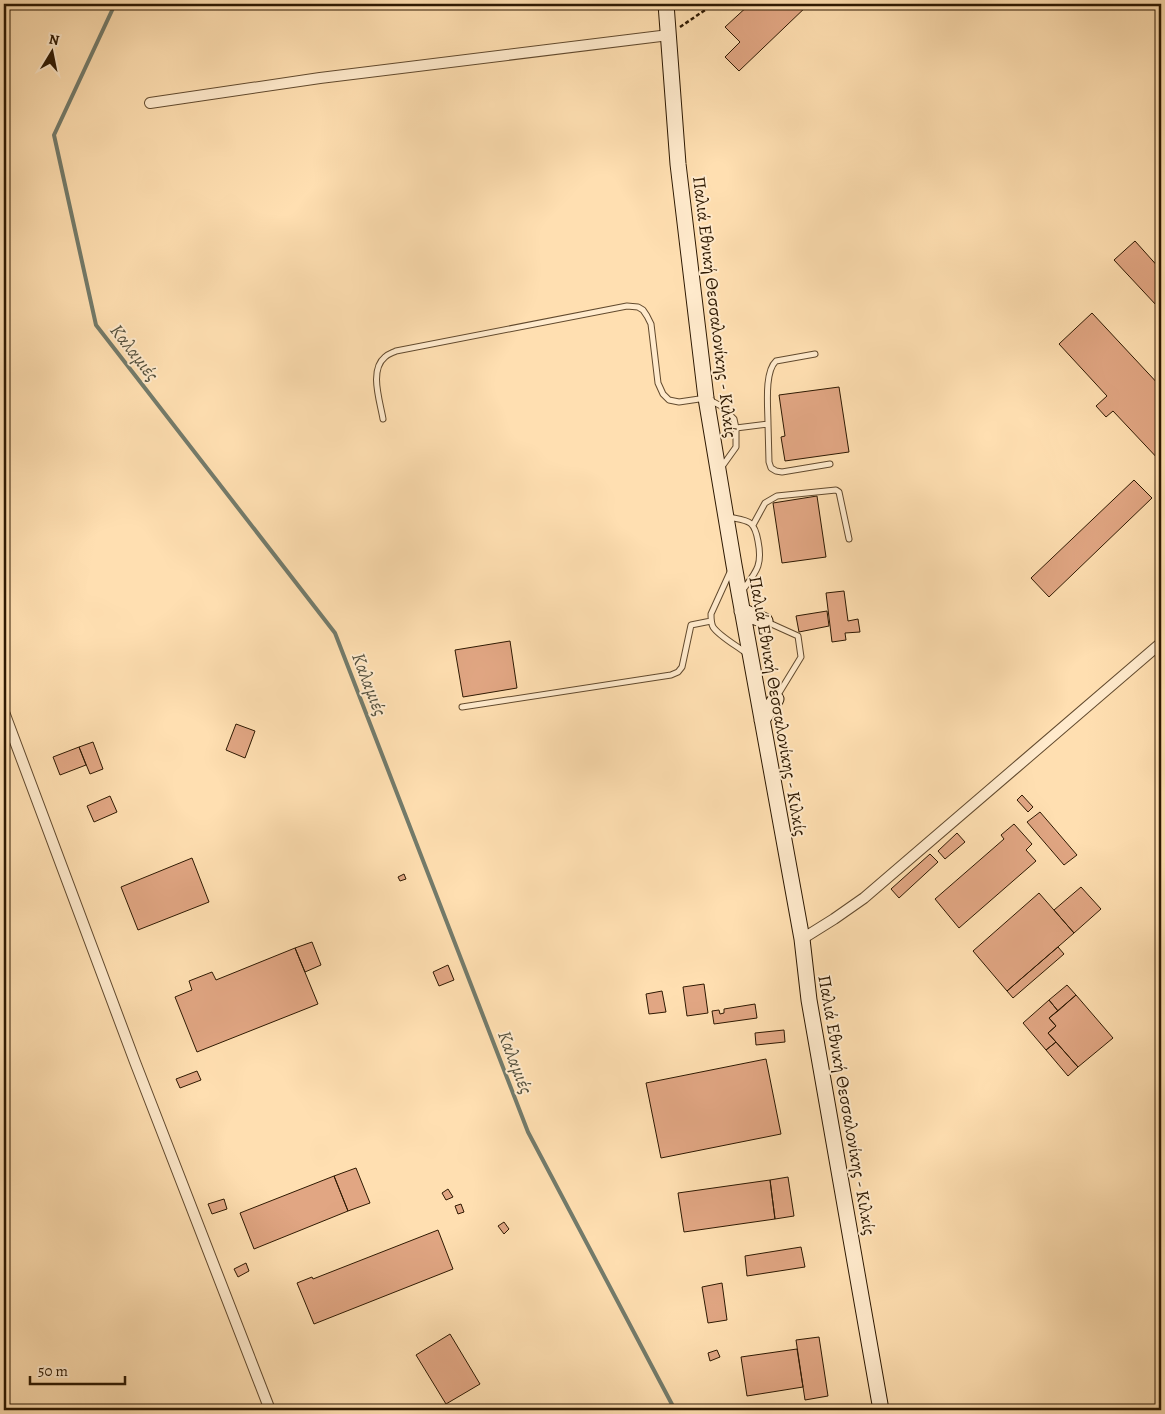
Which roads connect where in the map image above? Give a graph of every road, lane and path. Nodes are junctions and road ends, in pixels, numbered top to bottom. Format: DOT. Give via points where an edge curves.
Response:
graph roads {
  1 [pos="666,4"];
  2 [pos="714,4"];
  3 [pos="669,35"];
  4 [pos="150,103"];
  5 [pos="1161,148"];
  6 [pos="1161,166"];
  7 [pos="815,354"];
  8 [pos="706,398"];
  9 [pos="383,418"];
  10 [pos="768,424"];
  11 [pos="736,428"];
  12 [pos="830,464"];
  13 [pos="718,472"];
  14 [pos="726,517"];
  15 [pos="753,525"];
  16 [pos="849,538"];
  17 [pos="734,565"];
  18 [pos="739,594"];
  19 [pos="742,611"];
  20 [pos="711,621"];
  21 [pos="765,621"];
  22 [pos="1161,643"];
  23 [pos="751,657"];
  24 [pos="776,698"];
  25 [pos="462,707"];
  26 [pos="4,712"];
  27 [pos="762,720"];
  28 [pos="802,939"];
  29 [pos="270,1410"];
  30 [pos="882,1410"];
  1 -- 3 [label="main road, Παλιά Εθνική Θεσσαλονίκης - Κιλκίς"];
  2 -- 3 [label="path"];
  3 -- 4 [label="street" via="320,78"];
  3 -- 8 [label="main road, Παλιά Εθνική Θεσσαλονίκης - Κιλκίς" via="678,164"];
  5 -- 6 [label="lane"];
  7 -- 10 [label="lane" via="773,364 769,375"];
  8 -- 9 [label="lane" via="679,402 669,400 663,394 658,383 647,316 644,310 627,306 396,351 384,357 376,373"];
  8 -- 11 [label="lane" via="728,412"];
  8 -- 13 [label="main road, Παλιά Εθνική Θεσσαλονίκης - Κιλκίς"];
  10 -- 11 [label="lane"];
  10 -- 12 [label="lane" via="771,468 782,472"];
  11 -- 13 [label="lane" via="736,447"];
  13 -- 14 [label="main road, Παλιά Εθνική Θεσσαλονίκης - Κιλκίς"];
  14 -- 15 [label="lane" via="746,520"];
  14 -- 17 [label="main road, Παλιά Εθνική Θεσσαλονίκης - Κιλκίς"];
  15 -- 16 [label="lane" via="765,502 777,496 836,490"];
  15 -- 18 [label="lane" via="760,562"];
  17 -- 18 [label="main road, Παλιά Εθνική Θεσσαλονίκης - Κιλκίς"];
  17 -- 20 [label="lane" via="711,614"];
  18 -- 19 [label="main road, Παλιά Εθνική Θεσσαλονίκης - Κιλκίς"];
  19 -- 21 [label="main road"];
  19 -- 23 [label="main road, Παλιά Εθνική Θεσσαλονίκης - Κιλκίς"];
  20 -- 23 [label="lane" via="720,634"];
  20 -- 25 [label="lane" via="691,625 682,667 671,675"];
  21 -- 24 [label="lane" via="798,636 801,657"];
  22 -- 28 [label="street" via="864,898"];
  23 -- 27 [label="main road, Παλιά Εθνική Θεσσαλονίκης - Κιλκίς"];
  24 -- 27 [label="main road"];
  26 -- 29 [label="street"];
  27 -- 28 [label="main road, Παλιά Εθνική Θεσσαλονίκης - Κιλκίς"];
  28 -- 30 [label="main road, Παλιά Εθνική Θεσσαλονίκης - Κιλκίς" via="810,1010"];
}
